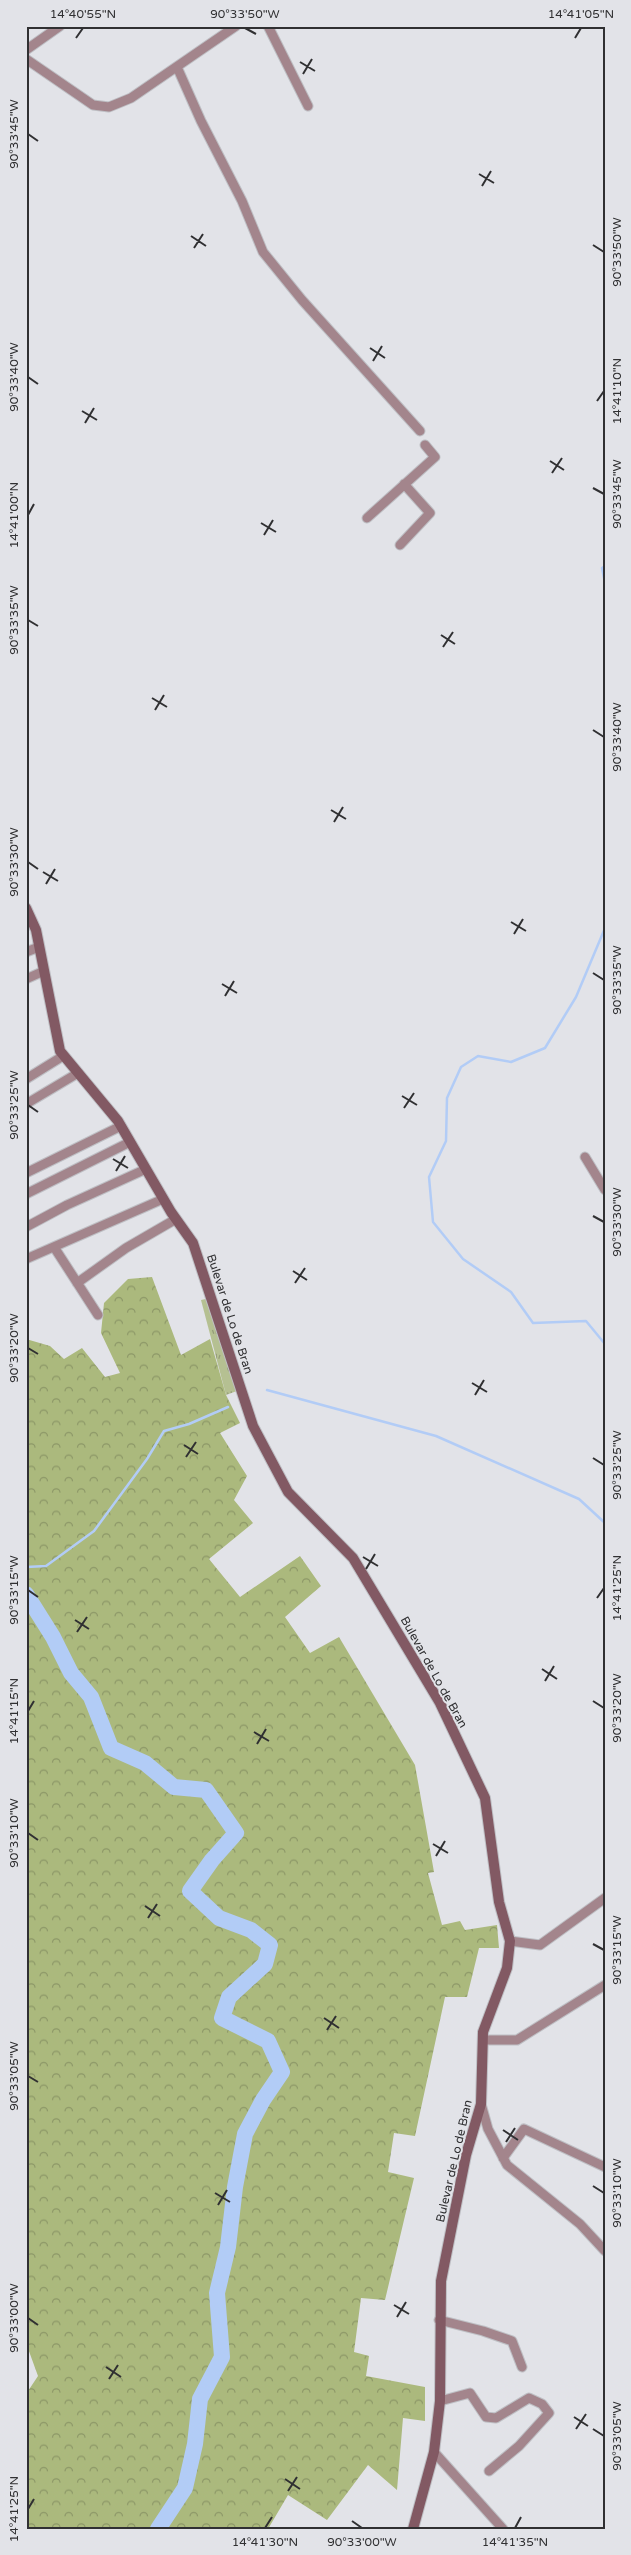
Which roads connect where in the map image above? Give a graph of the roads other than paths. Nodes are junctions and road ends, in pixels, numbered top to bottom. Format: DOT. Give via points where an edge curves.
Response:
graph roads {
  1 [pos="60,26"];
  2 [pos="236,26"];
  3 [pos="268,26"];
  4 [pos="26,50"];
  5 [pos="26,59"];
  6 [pos="177,66"];
  7 [pos="308,106"];
  8 [pos="420,431"];
  9 [pos="425,445"];
  10 [pos="404,484"];
  11 [pos="367,518"];
  12 [pos="400,545"];
  13 [pos="26,908"];
  14 [pos="39,947"];
  15 [pos="26,952"];
  16 [pos="44,971"];
  17 [pos="26,979"];
  18 [pos="63,1056"];
  19 [pos="78,1073"];
  20 [pos="26,1079"];
  21 [pos="26,1104"];
  22 [pos="121,1126"];
  23 [pos="130,1142"];
  24 [pos="585,1156"];
  25 [pos="146,1169"];
  26 [pos="26,1173"];
  27 [pos="605,1190"];
  28 [pos="26,1194"];
  29 [pos="163,1199"];
  30 [pos="176,1219"];
  31 [pos="26,1228"];
  32 [pos="54,1247"];
  33 [pos="26,1259"];
  34 [pos="77,1283"];
  35 [pos="98,1316"];
  36 [pos="605,1898"];
  37 [pos="510,1941"];
  38 [pos="605,1985"];
  39 [pos="483,2040"];
  40 [pos="481,2104"];
  41 [pos="503,2158"];
  42 [pos="605,2168"];
  43 [pos="605,2251"];
  44 [pos="439,2320"];
  45 [pos="522,2367"];
  46 [pos="440,2401"];
  47 [pos="434,2452"];
  48 [pos="489,2471"];
  49 [pos="413,2529"];
  50 [pos="503,2529"];
  1 -- 4 [label="street"];
  2 -- 6 [label="street"];
  3 -- 7 [label="street"];
  5 -- 6 [label="street" via="93,104 109,107 131,98"];
  6 -- 8 [label="street" via="263,252"];
  9 -- 10 [label="street" via="435,457"];
  10 -- 11 [label="street"];
  10 -- 12 [label="street" via="430,513"];
  13 -- 14 [label="street, Bulevar de Lo de Bran" via="36,930"];
  14 -- 15 [label="street"];
  14 -- 16 [label="street, Bulevar de Lo de Bran"];
  16 -- 17 [label="street"];
  16 -- 18 [label="street, Bulevar de Lo de Bran"];
  18 -- 19 [label="street, Bulevar de Lo de Bran"];
  18 -- 20 [label="street"];
  19 -- 21 [label="street"];
  19 -- 22 [label="street, Bulevar de Lo de Bran"];
  22 -- 23 [label="street, Bulevar de Lo de Bran"];
  22 -- 26 [label="street"];
  23 -- 25 [label="street, Bulevar de Lo de Bran"];
  23 -- 28 [label="street"];
  24 -- 27 [label="street"];
  25 -- 29 [label="street, Bulevar de Lo de Bran"];
  25 -- 31 [label="street" via="67,1205"];
  29 -- 30 [label="street, Bulevar de Lo de Bran"];
  29 -- 32 [label="street"];
  30 -- 34 [label="street" via="126,1248"];
  30 -- 37 [label="street, Bulevar de Lo de Bran" via="194,1243 253,1426 288,1492 353,1558 440,1703 485,1798 499,1902"];
  32 -- 33 [label="street"];
  32 -- 34 [label="street"];
  34 -- 35 [label="street"];
  36 -- 37 [label="street" via="540,1945"];
  37 -- 39 [label="street, Bulevar de Lo de Bran" via="507,1968 483,2032"];
  38 -- 39 [label="street" via="517,2040"];
  39 -- 40 [label="street, Bulevar de Lo de Bran"];
  40 -- 41 [label="street" via="488,2130"];
  40 -- 44 [label="street, Bulevar de Lo de Bran" via="466,2155 453,2219 441,2281"];
  41 -- 42 [label="street" via="524,2129"];
  41 -- 43 [label="street" via="507,2165 580,2224"];
  44 -- 45 [label="street" via="512,2342"];
  44 -- 46 [label="street, Bulevar de Lo de Bran"];
  46 -- 47 [label="street, Bulevar de Lo de Bran"];
  46 -- 48 [label="street" via="470,2393 486,2417 496,2418 528,2398 542,2404 549,2412 519,2446"];
  47 -- 49 [label="street, Bulevar de Lo de Bran"];
  47 -- 50 [label="street"];
}
